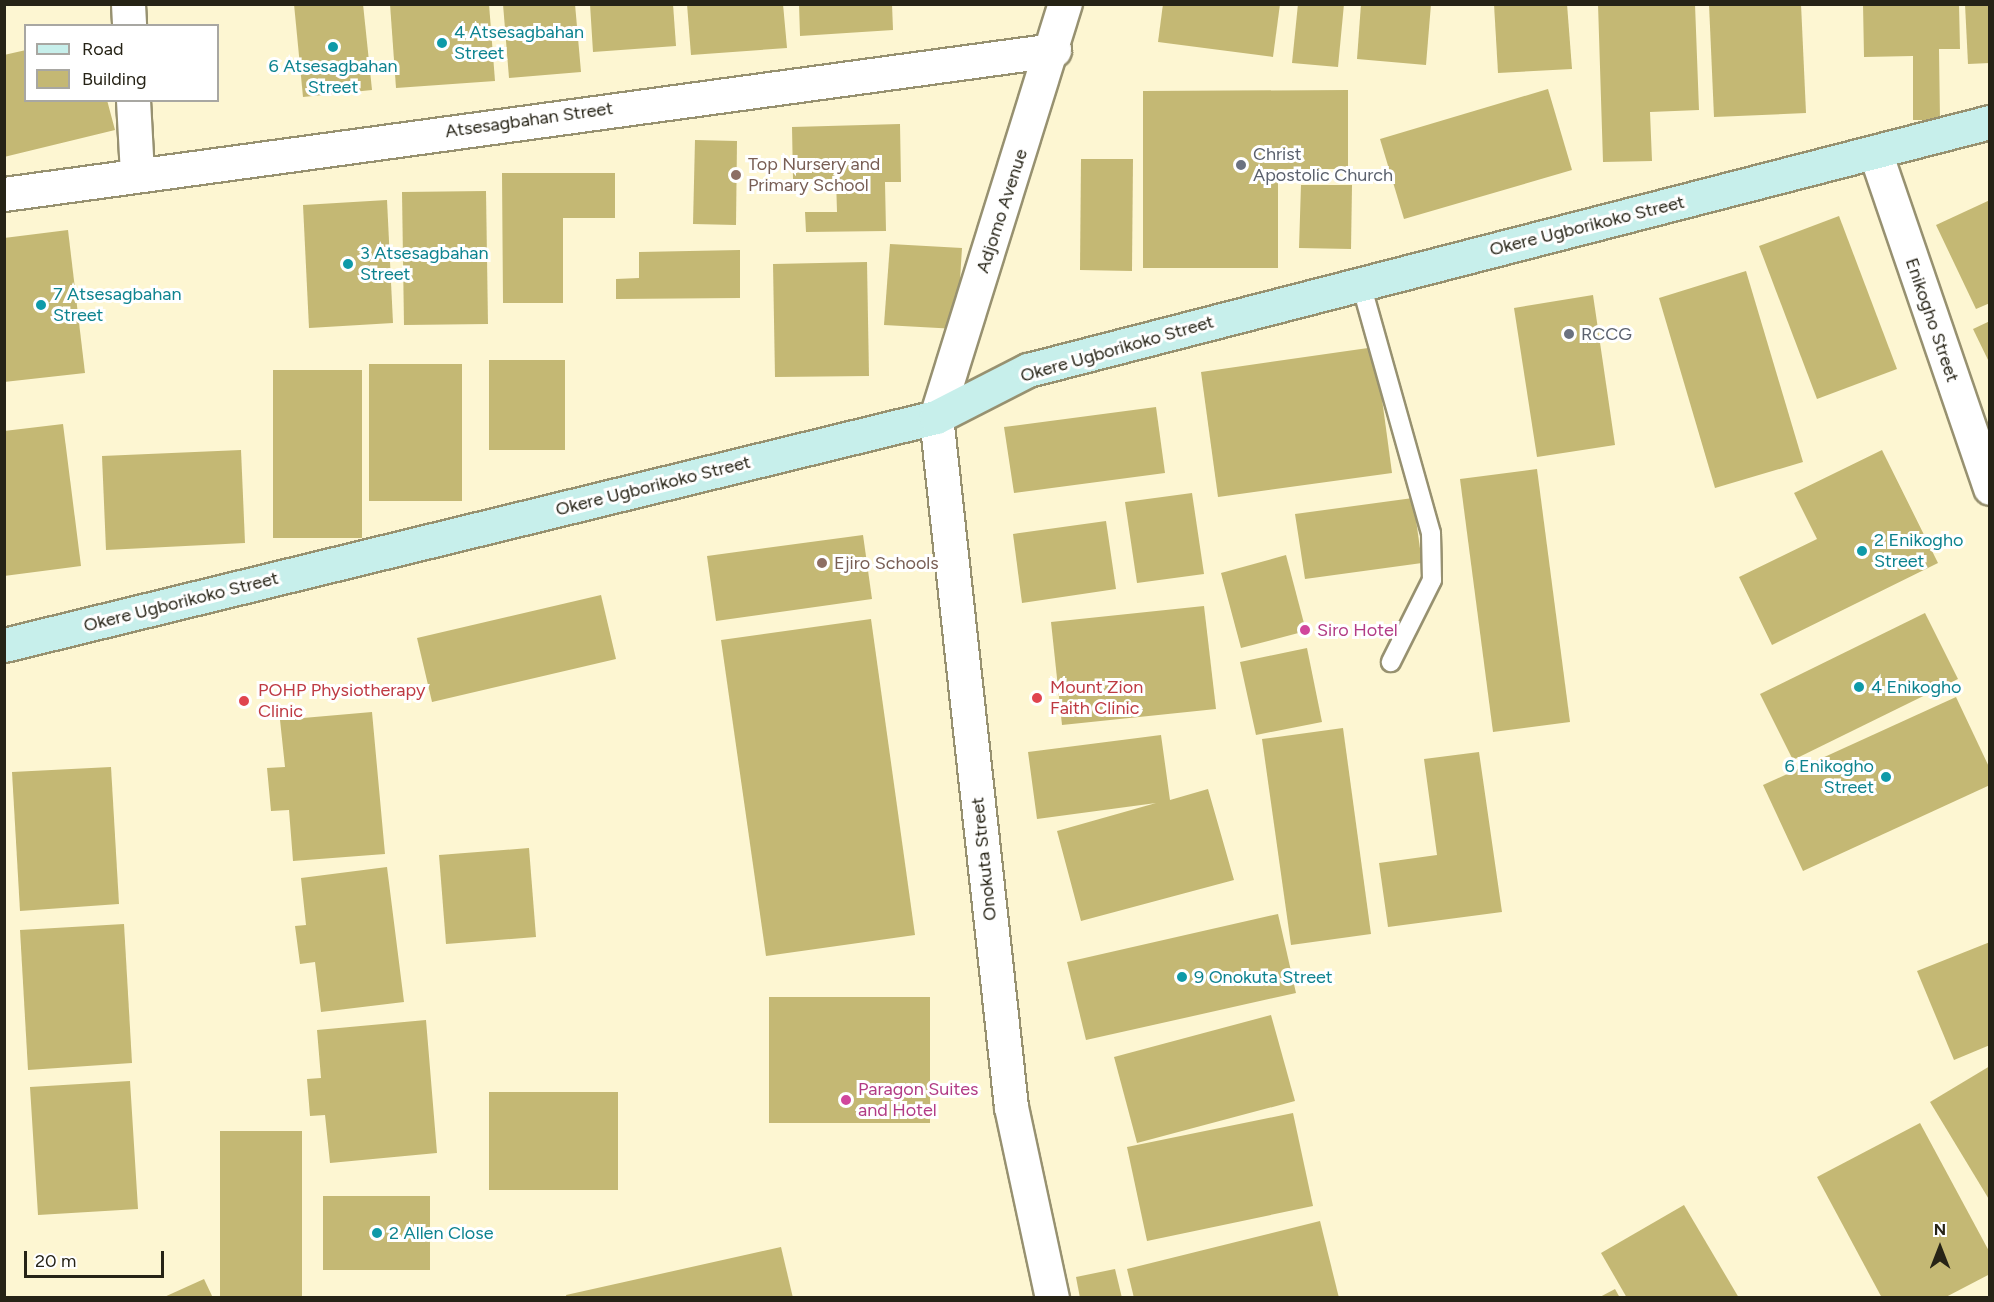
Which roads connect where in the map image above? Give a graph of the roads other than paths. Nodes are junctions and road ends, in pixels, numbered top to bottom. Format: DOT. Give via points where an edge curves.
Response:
graph roads {
  1 [pos="128,4"];
  2 [pos="1065,4"];
  3 [pos="129,24"];
  4 [pos="1054,50"];
  5 [pos="133,102"];
  6 [pos="1989,122"];
  7 [pos="1875,152"];
  8 [pos="137,175"];
  9 [pos="4,194"];
  10 [pos="1361,284"];
  11 [pos="936,417"];
  12 [pos="1989,488"];
  13 [pos="4,645"];
  14 [pos="1391,662"];
  15 [pos="1052,1298"];
  1 -- 3 [label="street"];
  2 -- 4 [label="street, Adjomo Avenue"];
  4 -- 8 [label="street, Atsesagbahan Street"];
  4 -- 11 [label="street, Adjomo Avenue"];
  5 -- 8 [label="street"];
  6 -- 7 [label="street, Okere Ugborikoko Street"];
  7 -- 10 [label="street, Okere Ugborikoko Street"];
  7 -- 12 [label="street, Enikogho Street"];
  8 -- 9 [label="street, Atsesagbahan Street"];
  10 -- 11 [label="street, Okere Ugborikoko Street" via="1028,370"];
  10 -- 14 [label="lane" via="1431,533 1431,580"];
  11 -- 13 [label="street, Okere Ugborikoko Street"];
  11 -- 15 [label="street, Onokuta Street" via="1011,1107"];
}
